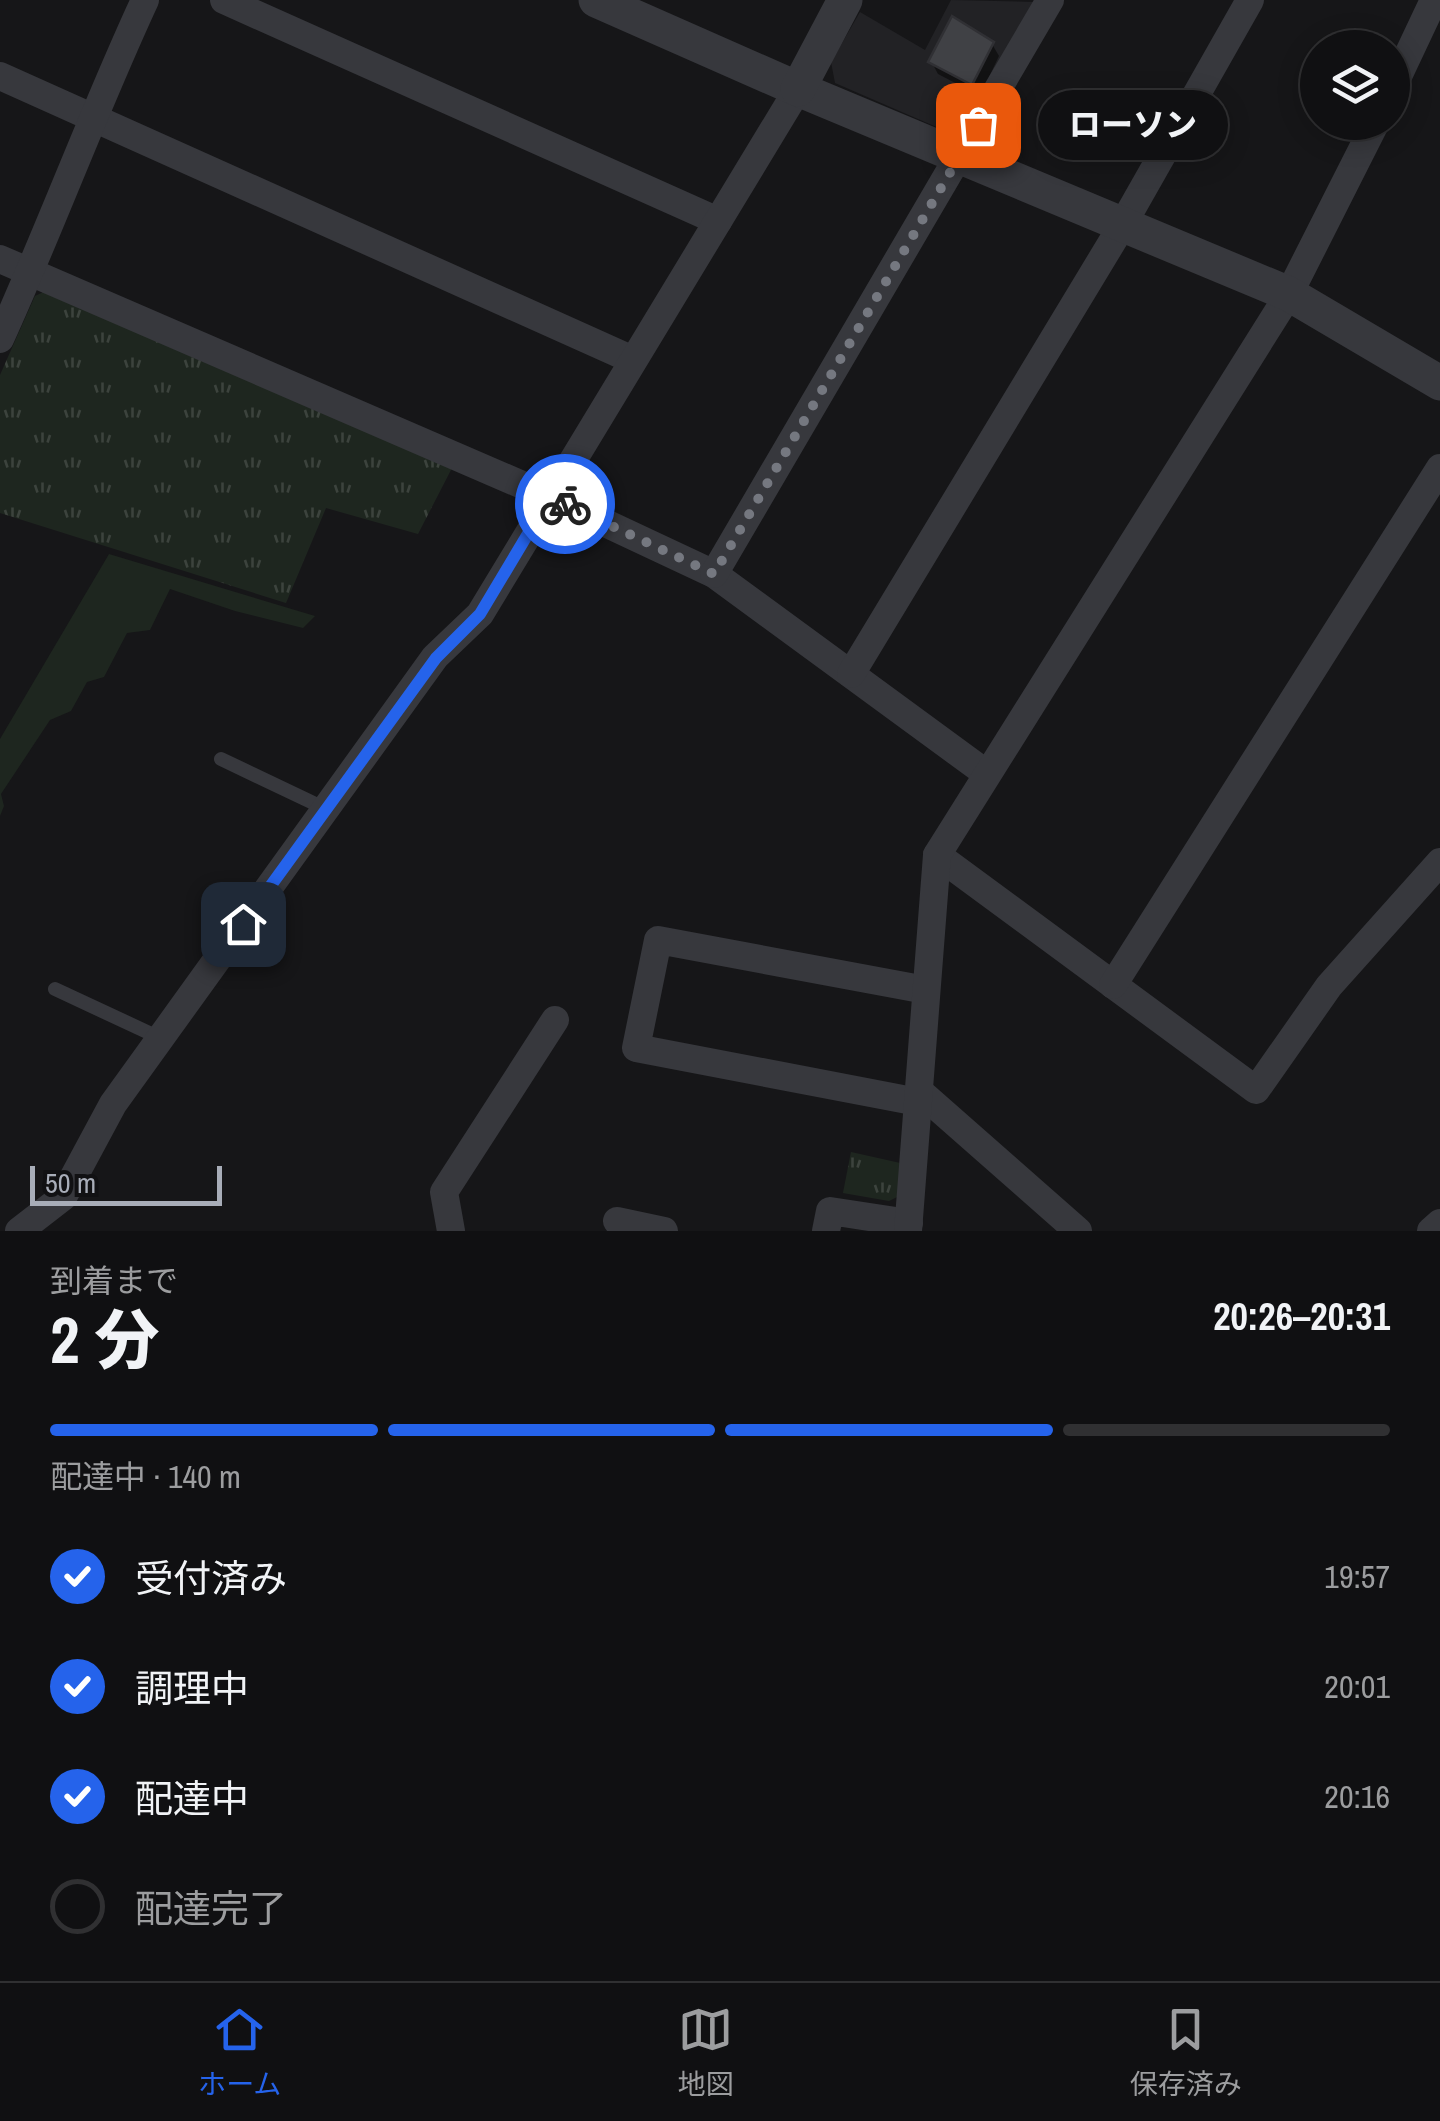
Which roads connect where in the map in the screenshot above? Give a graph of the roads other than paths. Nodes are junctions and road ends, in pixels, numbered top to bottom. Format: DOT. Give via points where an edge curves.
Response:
graph roads {
  1 [pos="145,0"];
  2 [pos="224,0"];
  3 [pos="596,0"];
  4 [pos="845,0"];
  5 [pos="1050,0"];
  6 [pos="1250,0"];
  7 [pos="1434,0"];
  8 [pos="1430,41"];
  9 [pos="1410,67"];
  10 [pos="0,76"];
  11 [pos="798,89"];
  12 [pos="91,117"];
  13 [pos="1367,140"];
  14 [pos="960,157"];
  15 [pos="718,221"];
  16 [pos="1123,224"];
  17 [pos="0,259"];
  18 [pos="30,272"];
  19 [pos="1289,294"];
  20 [pos="0,338"];
  21 [pos="634,360"];
  22 [pos="1440,383"];
  23 [pos="1440,468"];
  24 [pos="550,497"];
  25 [pos="714,574"];
  26 [pos="851,674"];
  27 [pos="221,760"];
  28 [pos="987,774"];
  29 [pos="326,808"];
  30 [pos="937,855"];
  31 [pos="1440,862"];
  32 [pos="1114,985"];
  33 [pos="55,989"];
  34 [pos="926,990"];
  35 [pos="555,1020"];
  36 [pos="160,1038"];
  37 [pos="918,1096"];
  38 [pos="617,1222"];
  39 [pos="1440,1223"];
  40 [pos="908,1227"];
  41 [pos="16,1229"];
  42 [pos="451,1231"];
  43 [pos="664,1231"];
  44 [pos="826,1231"];
  45 [pos="1078,1231"];
  46 [pos="1432,1231"];
  1 -- 12 [label="street"];
  2 -- 15 [label="street"];
  3 -- 11 [label="street"];
  4 -- 11 [label="street"];
  5 -- 14 [label="street"];
  6 -- 16 [label="street"];
  7 -- 8 [label="street"];
  8 -- 9 [label="street"];
  10 -- 12 [label="street"];
  11 -- 14 [label="street"];
  11 -- 15 [label="street"];
  12 -- 18 [label="street"];
  12 -- 21 [label="street"];
  13 -- 19 [label="street"];
  14 -- 16 [label="street"];
  14 -- 25 [label="street"];
  15 -- 21 [label="street"];
  16 -- 19 [label="street"];
  16 -- 26 [label="street"];
  17 -- 18 [label="street"];
  18 -- 20 [label="street"];
  18 -- 24 [label="street"];
  19 -- 22 [label="street"];
  19 -- 28 [label="street"];
  21 -- 24 [label="street"];
  23 -- 32 [label="street"];
  24 -- 25 [label="street"];
  24 -- 29 [label="street" via="480,614 436,658"];
  25 -- 26 [label="street"];
  26 -- 28 [label="street"];
  27 -- 29 [label="lane"];
  28 -- 30 [label="street"];
  29 -- 36 [label="street"];
  30 -- 32 [label="street"];
  30 -- 34 [label="street"];
  31 -- 32 [label="street" via="1329,986 1256,1090"];
  33 -- 36 [label="lane"];
  34 -- 37 [label="street"];
  34 -- 37 [label="street" via="658,940 636,1048"];
  35 -- 42 [label="street" via="444,1192"];
  36 -- 41 [label="street" via="113,1104 63,1197"];
  37 -- 40 [label="street"];
  37 -- 45 [label="street"];
  38 -- 43 [label="street"];
  39 -- 46 [label="street"];
  40 -- 44 [label="street" via="830,1211"];
}
